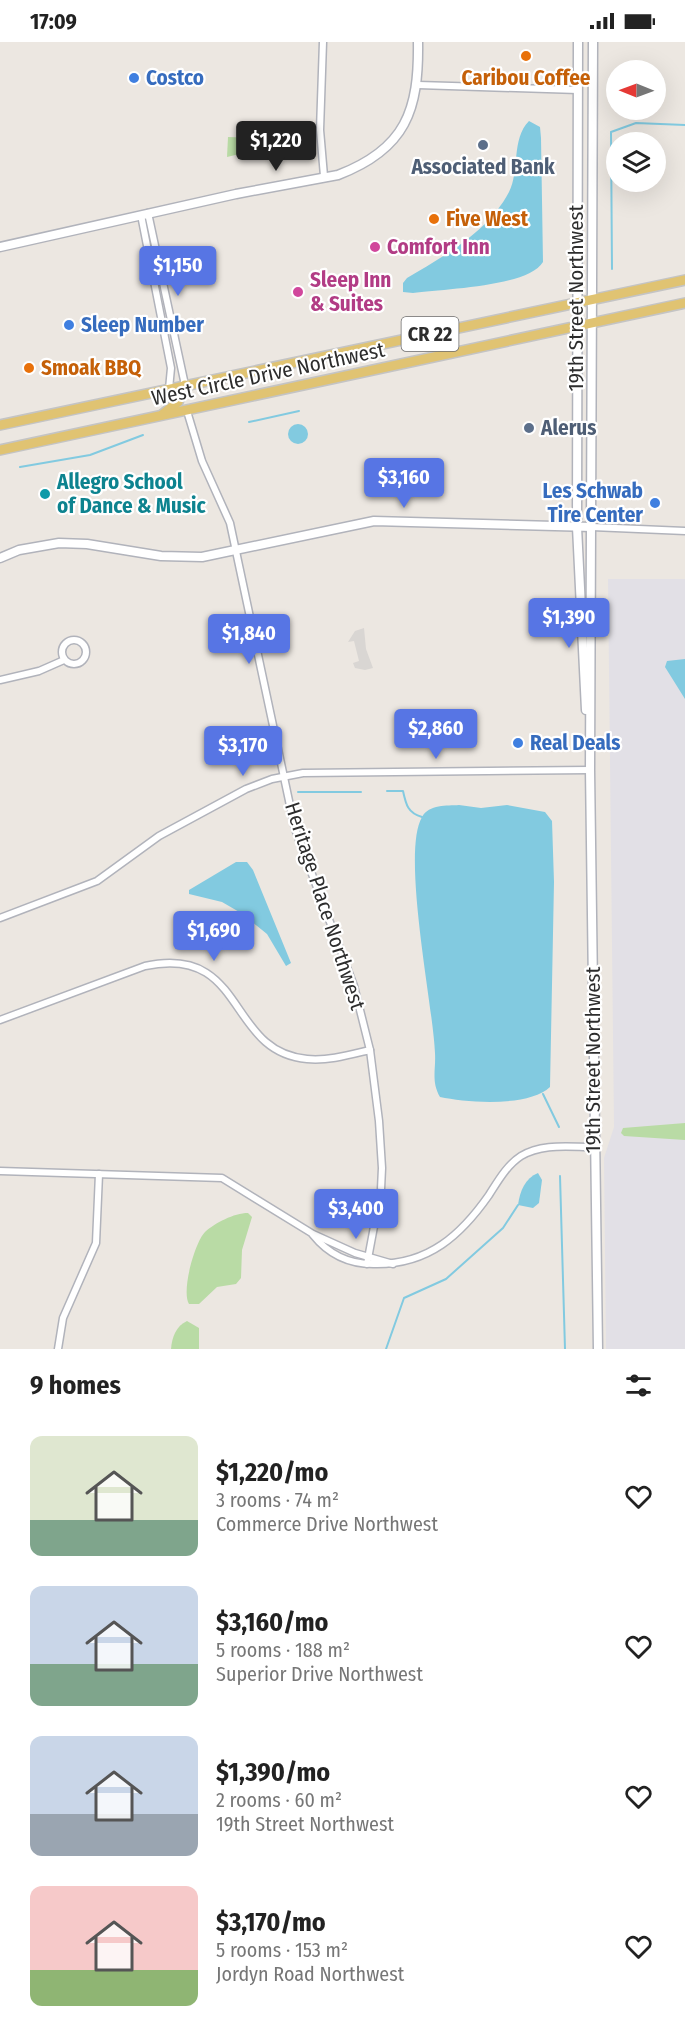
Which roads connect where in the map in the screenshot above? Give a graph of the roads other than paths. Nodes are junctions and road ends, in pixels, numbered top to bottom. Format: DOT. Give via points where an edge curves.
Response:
graph roads {
  1 [pos="323,42"];
  2 [pos="418,42"];
  3 [pos="578,42"];
  4 [pos="593,42"];
  5 [pos="418,85"];
  6 [pos="578,90"];
  7 [pos="324,176"];
  8 [pos="144,214"];
  9 [pos="0,247"];
  10 [pos="685,280"];
  11 [pos="592,300"];
  12 [pos="576,303"];
  13 [pos="685,303"];
  14 [pos="592,323"];
  15 [pos="576,326"];
  16 [pos="185,386"];
  17 [pos="169,389"];
  18 [pos="187,411"];
  19 [pos="159,417"];
  20 [pos="0,425"];
  21 [pos="0,450"];
  22 [pos="577,527"];
  23 [pos="592,527"];
  24 [pos="685,531"];
  25 [pos="237,550"];
  26 [pos="0,558"];
  27 [pos="64,660"];
  28 [pos="0,680"];
  29 [pos="590,770"];
  30 [pos="284,776"];
  31 [pos="0,918"];
  32 [pos="0,1020"];
  33 [pos="370,1050"];
  34 [pos="593,1147"];
  35 [pos="0,1171"];
  36 [pos="99,1174"];
  37 [pos="313,1234"];
  38 [pos="369,1256"];
  39 [pos="367,1264"];
  40 [pos="393,1264"];
  41 [pos="58,1349"];
  42 [pos="598,1349"];
  1 -- 7 [label="street" via="320,130"];
  2 -- 5 [label="street"];
  3 -- 6 [label="street, 19th Street Northwest"];
  4 -- 11 [label="street, 19th Street Northwest"];
  5 -- 6 [label="street"];
  5 -- 7 [label="street" via="405,124 385,149 354,169"];
  6 -- 12 [label="street, 19th Street Northwest"];
  7 -- 8 [label="street"];
  8 -- 9 [label="street"];
  8 -- 16 [label="street"];
  8 -- 17 [label="street" via="171,368"];
  10 -- 11 [label="main road, West Circle Drive Northwest / CR 22"];
  11 -- 12 [label="main road, West Circle Drive Northwest / CR 22"];
  11 -- 14 [label="street, 19th Street Northwest"];
  12 -- 15 [label="street, 19th Street Northwest"];
  12 -- 16 [label="main road, West Circle Drive Northwest / CR 22"];
  13 -- 14 [label="main road, West Circle Drive Northwest / CR 22"];
  14 -- 15 [label="main road, West Circle Drive Northwest / CR 22"];
  14 -- 23 [label="street, 19th Street Northwest"];
  15 -- 18 [label="main road, West Circle Drive Northwest / CR 22"];
  15 -- 22 [label="street, 19th Street Northwest"];
  16 -- 17 [label="main road, West Circle Drive Northwest / CR 22"];
  16 -- 19 [label="main road" via="178,402"];
  17 -- 20 [label="main road, West Circle Drive Northwest / CR 22"];
  18 -- 19 [label="main road, West Circle Drive Northwest / CR 22"];
  18 -- 25 [label="street, Heritage Place Northwest"];
  19 -- 21 [label="main road, West Circle Drive Northwest / CR 22"];
  22 -- 23 [label="street"];
  22 -- 25 [label="street" via="374,521"];
  22 -- 29 [label="street, 19th Street Northwest"];
  23 -- 24 [label="street"];
  23 -- 29 [label="street, 19th Street Northwest"];
  25 -- 26 [label="street" via="173,558 59,543 34,546"];
  25 -- 30 [label="street, Heritage Place Northwest"];
  27 -- 27 [label="street" via="73,664 82,661 86,651 83,643 74,639 64,644"];
  27 -- 28 [label="street" via="39,671"];
  29 -- 30 [label="street"];
  29 -- 34 [label="street, 19th Street Northwest"];
  30 -- 31 [label="street" via="246,789 159,836 79,890"];
  30 -- 33 [label="street, Heritage Place Northwest" via="296,830 354,986"];
  32 -- 33 [label="street" via="130,971 159,963 185,963 208,972 226,988 255,1032 269,1045 291,1056 322,1060"];
  33 -- 38 [label="street, Heritage Place Northwest" via="379,1121 381,1189"];
  34 -- 40 [label="street" via="543,1148 520,1157 454,1237 424,1256"];
  34 -- 42 [label="street, 19th Street Northwest"];
  35 -- 36 [label="street"];
  36 -- 37 [label="street" via="222,1178"];
  36 -- 41 [label="street" via="96,1243 63,1318"];
  37 -- 38 [label="street"];
  37 -- 39 [label="street" via="334,1254"];
  38 -- 39 [label="street, Heritage Place Northwest"];
  38 -- 40 [label="street"];
  39 -- 40 [label="street"];
}
